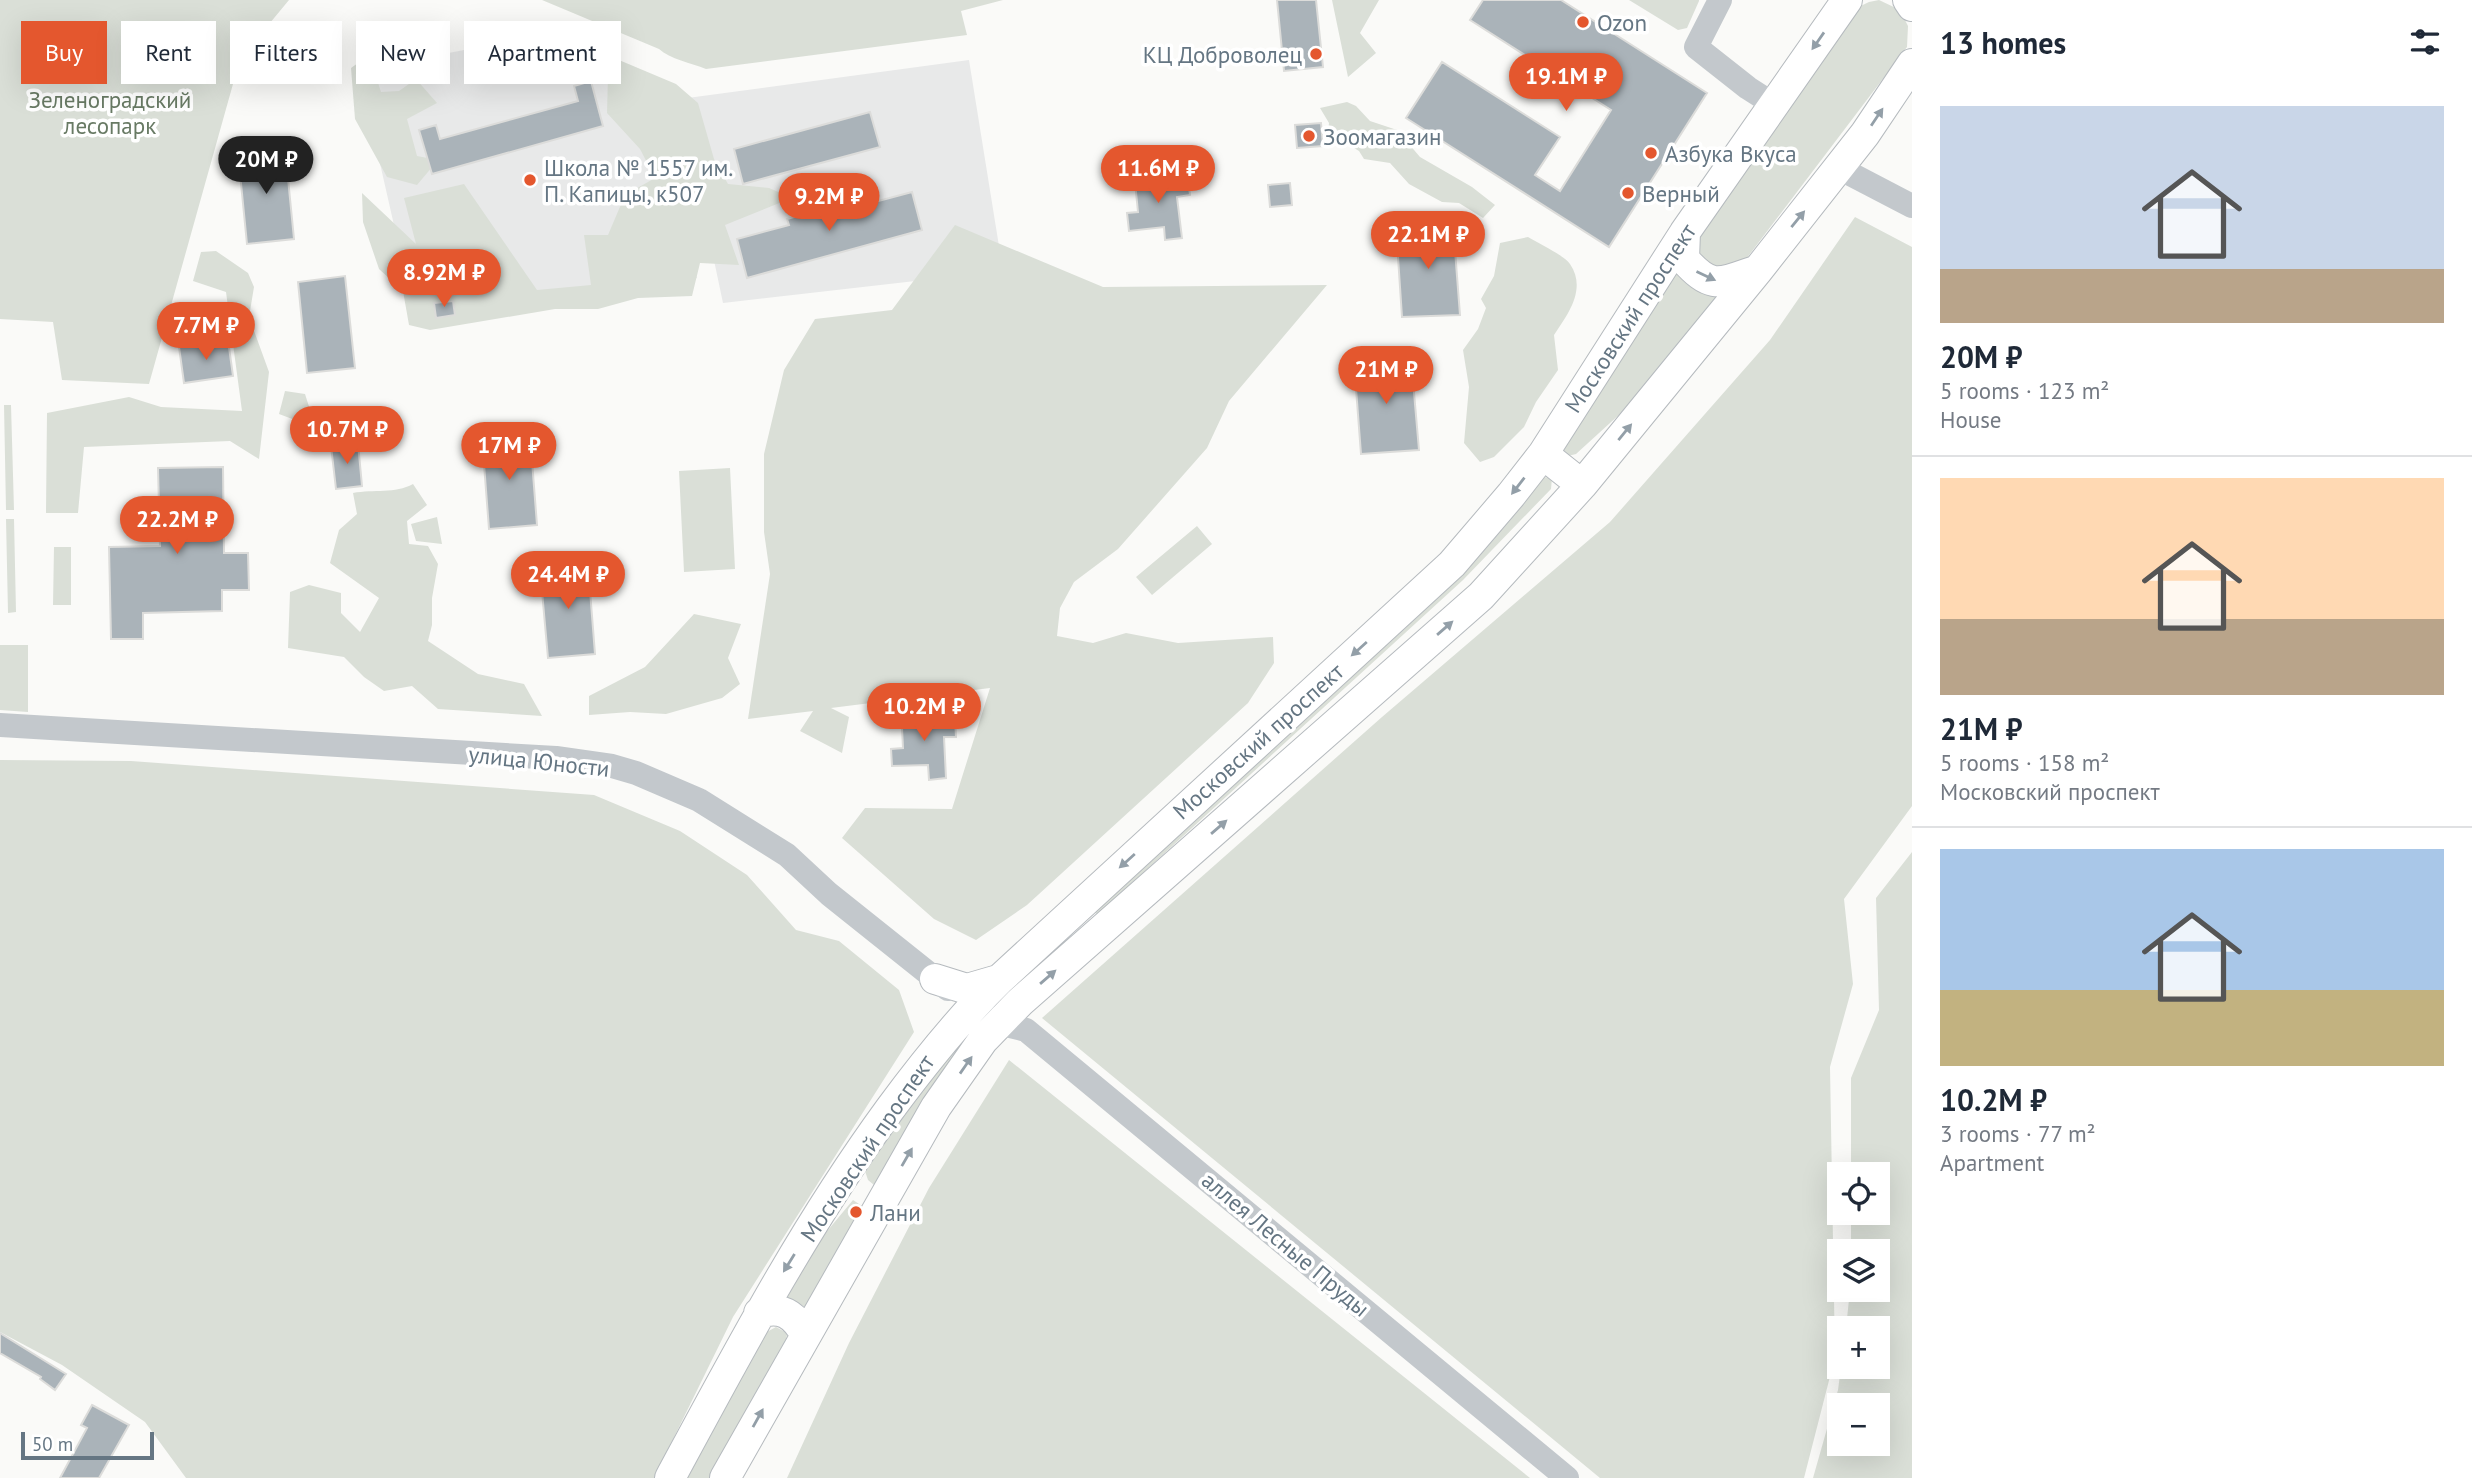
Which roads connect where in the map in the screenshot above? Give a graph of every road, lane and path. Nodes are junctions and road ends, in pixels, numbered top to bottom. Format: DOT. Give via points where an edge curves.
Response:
graph roads {
  1 [pos="1720,0"];
  2 [pos="1908,0"];
  3 [pos="1847,2"];
  4 [pos="1912,6"];
  5 [pos="1912,64"];
  6 [pos="1773,104"];
  7 [pos="1839,168"];
  8 [pos="1912,206"];
  9 [pos="1685,232"];
  10 [pos="1758,270"];
  11 [pos="1542,453"];
  12 [pos="1582,485"];
  13 [pos="0,725"];
  14 [pos="1073,910"];
  15 [pos="1096,935"];
  16 [pos="935,979"];
  17 [pos="999,979"];
  18 [pos="970,1007"];
  19 [pos="998,1023"];
  20 [pos="944,1038"];
  21 [pos="849,1166"];
  22 [pos="884,1196"];
  23 [pos="759,1312"];
  24 [pos="805,1334"];
  25 [pos="670,1478"];
  26 [pos="725,1478"];
  27 [pos="1567,1478"];
  1 -- 6 [label="street" via="1696,47"];
  2 -- 4 [label="main road"];
  3 -- 6 [label="main road, Московский проспект, one-way"];
  7 -- 5 [label="main road, Московский проспект, one-way"];
  6 -- 9 [label="main road, Московский проспект"];
  7 -- 8 [label="street"];
  10 -- 7 [label="main road, Московский проспект, one-way"];
  9 -- 10 [label="main road, one-way" via="1685,260 1700,277 1719,282"];
  9 -- 11 [label="main road, Московский проспект"];
  12 -- 10 [label="main road, Московский проспект, one-way"];
  11 -- 12 [label="main road"];
  11 -- 14 [label="main road, Московский проспект, one-way" via="1452,564"];
  15 -- 12 [label="main road, Московский проспект, one-way" via="1481,596"];
  13 -- 16 [label="street, улица Юности" via="555,758 624,770 699,800 788,855"];
  14 -- 15 [label="main road"];
  14 -- 17 [label="main road, Московский проспект"];
  19 -- 15 [label="main road, Московский проспект, one-way"];
  16 -- 17 [label="main road" via="967,989"];
  16 -- 18 [label="street, улица Юности"];
  16 -- 20 [label="street" via="951,1008"];
  17 -- 18 [label="main road, Московский проспект"];
  18 -- 19 [label="street, улица Юности"];
  18 -- 20 [label="main road, Московский проспект"];
  22 -- 19 [label="main road, Московский проспект, one-way" via="936,1107"];
  19 -- 27 [label="street, аллея Лесные Пруды" via="1026,1030"];
  20 -- 21 [label="main road, Московский проспект"];
  21 -- 22 [label="main road" via="858,1191 870,1197"];
  21 -- 23 [label="main road, Московский проспект, one-way"];
  22 -- 24 [label="main road, Московский проспект"];
  23 -- 24 [label="main road" via="771,1309 789,1314"];
  23 -- 25 [label="main road, Московский проспект"];
  26 -- 24 [label="main road, Московский проспект, one-way"];
}
